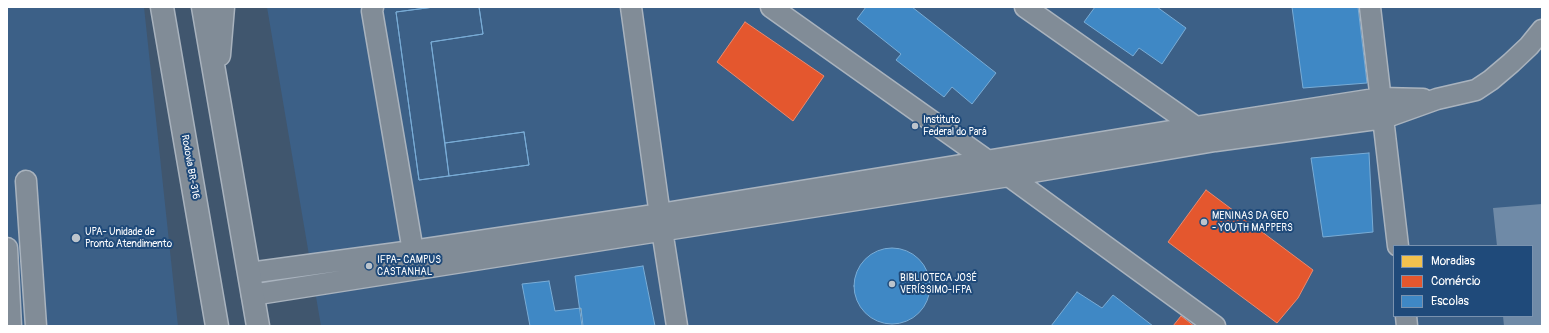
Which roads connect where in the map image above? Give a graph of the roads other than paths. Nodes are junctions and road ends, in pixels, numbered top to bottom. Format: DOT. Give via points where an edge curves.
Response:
graph roads {
  1 [pos="162,7"];
  2 [pos="204,7"];
  3 [pos="224,7"];
  4 [pos="373,7"];
  5 [pos="631,7"];
  6 [pos="771,7"];
  7 [pos="1025,7"];
  8 [pos="1370,7"];
  9 [pos="1542,30"];
  10 [pos="217,86"];
  11 [pos="1382,108"];
  12 [pos="1195,127"];
  13 [pos="1215,141"];
  14 [pos="986,161"];
  15 [pos="1009,176"];
  16 [pos="26,182"];
  17 [pos="662,222"];
  18 [pos="30,241"];
  19 [pos="7,243"];
  20 [pos="1398,245"];
  21 [pos="7,248"];
  22 [pos="414,260"];
  23 [pos="249,272"];
  24 [pos="252,295"];
  25 [pos="11,326"];
  26 [pos="36,326"];
  27 [pos="217,326"];
  28 [pos="258,326"];
  29 [pos="678,326"];
  30 [pos="1215,326"];
  1 -- 27 [label="highway, Rodovia BR-316"];
  2 -- 10 [label="highway"];
  3 -- 10 [label="highway"];
  4 -- 22 [label="lane"];
  5 -- 17 [label="lane"];
  6 -- 14 [label="lane"];
  7 -- 12 [label="lane"];
  8 -- 11 [label="lane"];
  9 -- 11 [label="lane" via="1511,63 1476,90"];
  10 -- 23 [label="highway"];
  11 -- 12 [label="lane"];
  11 -- 13 [label="lane"];
  11 -- 20 [label="lane"];
  12 -- 13 [label="lane"];
  12 -- 14 [label="lane"];
  13 -- 15 [label="lane"];
  14 -- 15 [label="lane"];
  14 -- 17 [label="lane"];
  15 -- 17 [label="lane"];
  15 -- 30 [label="lane"];
  16 -- 18 [label="lane"];
  17 -- 22 [label="lane"];
  17 -- 29 [label="lane"];
  18 -- 19 [label="lane"];
  18 -- 26 [label="lane"];
  21 -- 25 [label="lane"];
  22 -- 23 [label="lane"];
  22 -- 24 [label="lane"];
  23 -- 24 [label="highway"];
  24 -- 28 [label="highway"];
}
